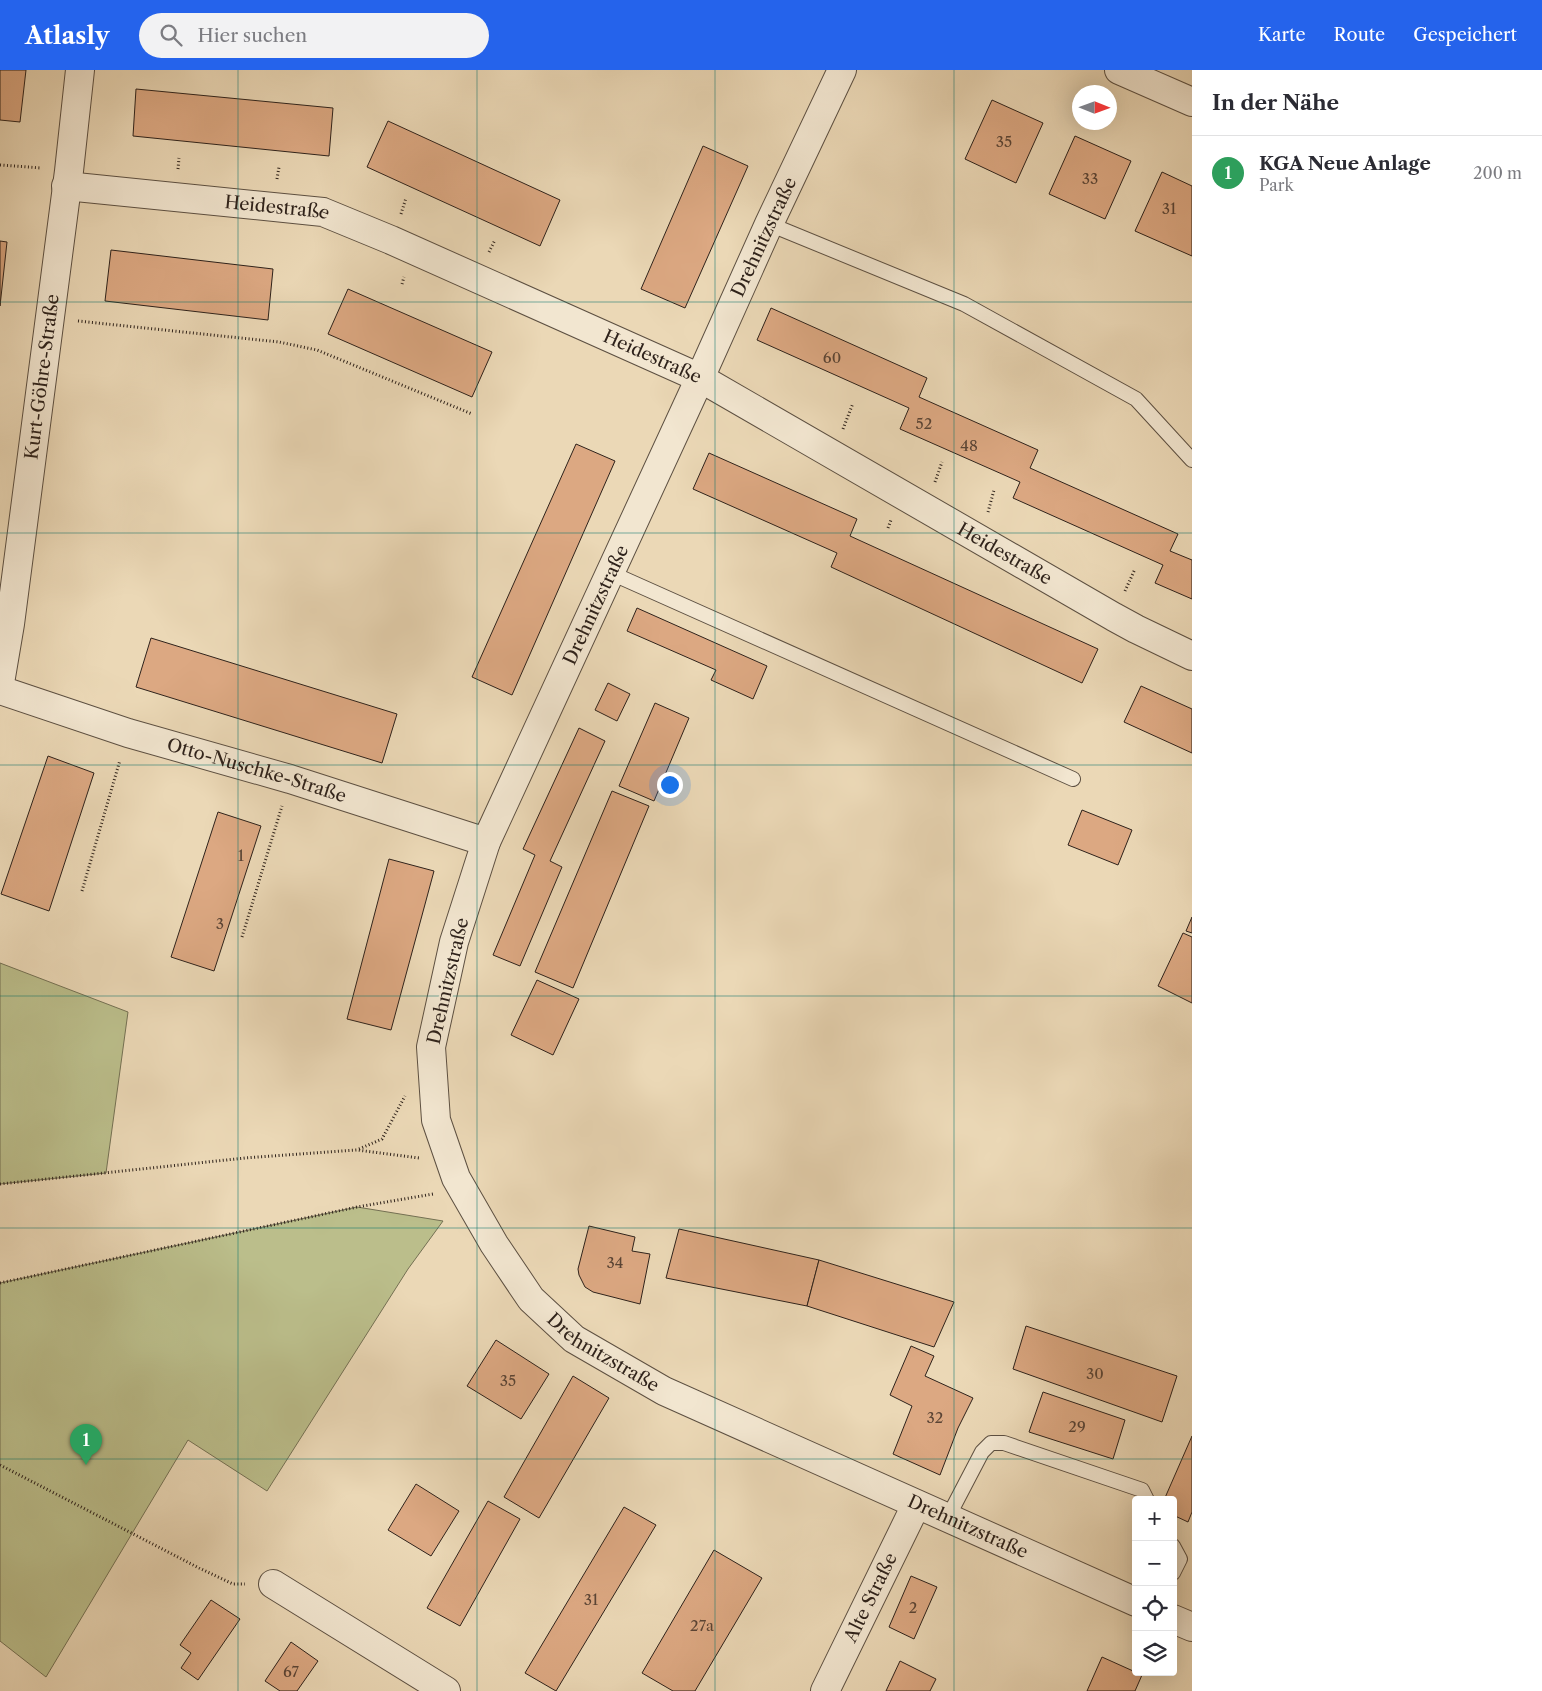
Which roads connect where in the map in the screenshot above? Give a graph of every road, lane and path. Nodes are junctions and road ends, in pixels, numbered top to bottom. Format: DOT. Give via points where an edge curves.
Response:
graph roads {
  1 [pos="80,70"];
  2 [pos="842,70"];
  3 [pos="1119,70"];
  4 [pos="1192,102"];
  5 [pos="0,165"];
  6 [pos="68,178"];
  7 [pos="769,224"];
  8 [pos="50,318"];
  9 [pos="700,378"];
  10 [pos="472,414"];
  11 [pos="1192,460"];
  12 [pos="611,573"];
  13 [pos="1192,656"];
  14 [pos="0,683"];
  15 [pos="0,690"];
  16 [pos="128,733"];
  17 [pos="290,779"];
  18 [pos="1073,779"];
  19 [pos="486,842"];
  20 [pos="82,891"];
  21 [pos="242,936"];
  22 [pos="409,1089"];
  23 [pos="357,1150"];
  24 [pos="451,1164"];
  25 [pos="0,1184"];
  26 [pos="462,1189"];
  27 [pos="0,1283"];
  28 [pos="0,1465"];
  29 [pos="1146,1496"];
  30 [pos="916,1505"];
  31 [pos="947,1519"];
  32 [pos="1177,1553"];
  33 [pos="1177,1565"];
  34 [pos="273,1584"];
  35 [pos="1132,1600"];
  36 [pos="1177,1621"];
  37 [pos="1192,1627"];
  38 [pos="446,1691"];
  39 [pos="825,1691"];
  1 -- 6 [label="street, Kurt-Göhre-Straße"];
  2 -- 7 [label="street, Drehnitzstraße"];
  3 -- 4 [label="street"];
  5 -- 6 [label="path"];
  6 -- 8 [label="street, Kurt-Göhre-Straße"];
  6 -- 9 [label="street, Heidestraße" via="323,212"];
  7 -- 9 [label="street, Drehnitzstraße"];
  7 -- 11 [label="lane" via="964,304 1128,394"];
  8 -- 10 [label="path" via="279,342 318,350"];
  8 -- 14 [label="street, Kurt-Göhre-Straße"];
  9 -- 12 [label="street, Drehnitzstraße"];
  9 -- 13 [label="street, Heidestraße" via="1114,617"];
  12 -- 18 [label="lane"];
  12 -- 19 [label="street, Drehnitzstraße"];
  15 -- 16 [label="street, Otto-Nuschke-Straße"];
  16 -- 17 [label="street, Otto-Nuschke-Straße"];
  16 -- 20 [label="path"];
  17 -- 19 [label="street, Otto-Nuschke-Straße"];
  17 -- 21 [label="path"];
  19 -- 24 [label="street, Drehnitzstraße" via="454,942 431,1047 436,1120"];
  22 -- 23 [label="path" via="382,1139"];
  23 -- 24 [label="path"];
  23 -- 25 [label="path" via="245,1158"];
  24 -- 26 [label="street, Drehnitzstraße"];
  26 -- 27 [label="path" via="357,1207"];
  26 -- 30 [label="street, Drehnitzstraße" via="531,1299 574,1339 664,1391"];
  28 -- 34 [label="path" via="233,1584"];
  29 -- 31 [label="lane" via="1142,1490 1004,1443 991,1443 982,1452"];
  30 -- 31 [label="street, Drehnitzstraße"];
  30 -- 39 [label="street, Alte Straße"];
  31 -- 35 [label="street, Drehnitzstraße"];
  32 -- 33 [label="lane" via="1180,1559"];
  34 -- 38 [label="street"];
  36 -- 37 [label="street"];
}
